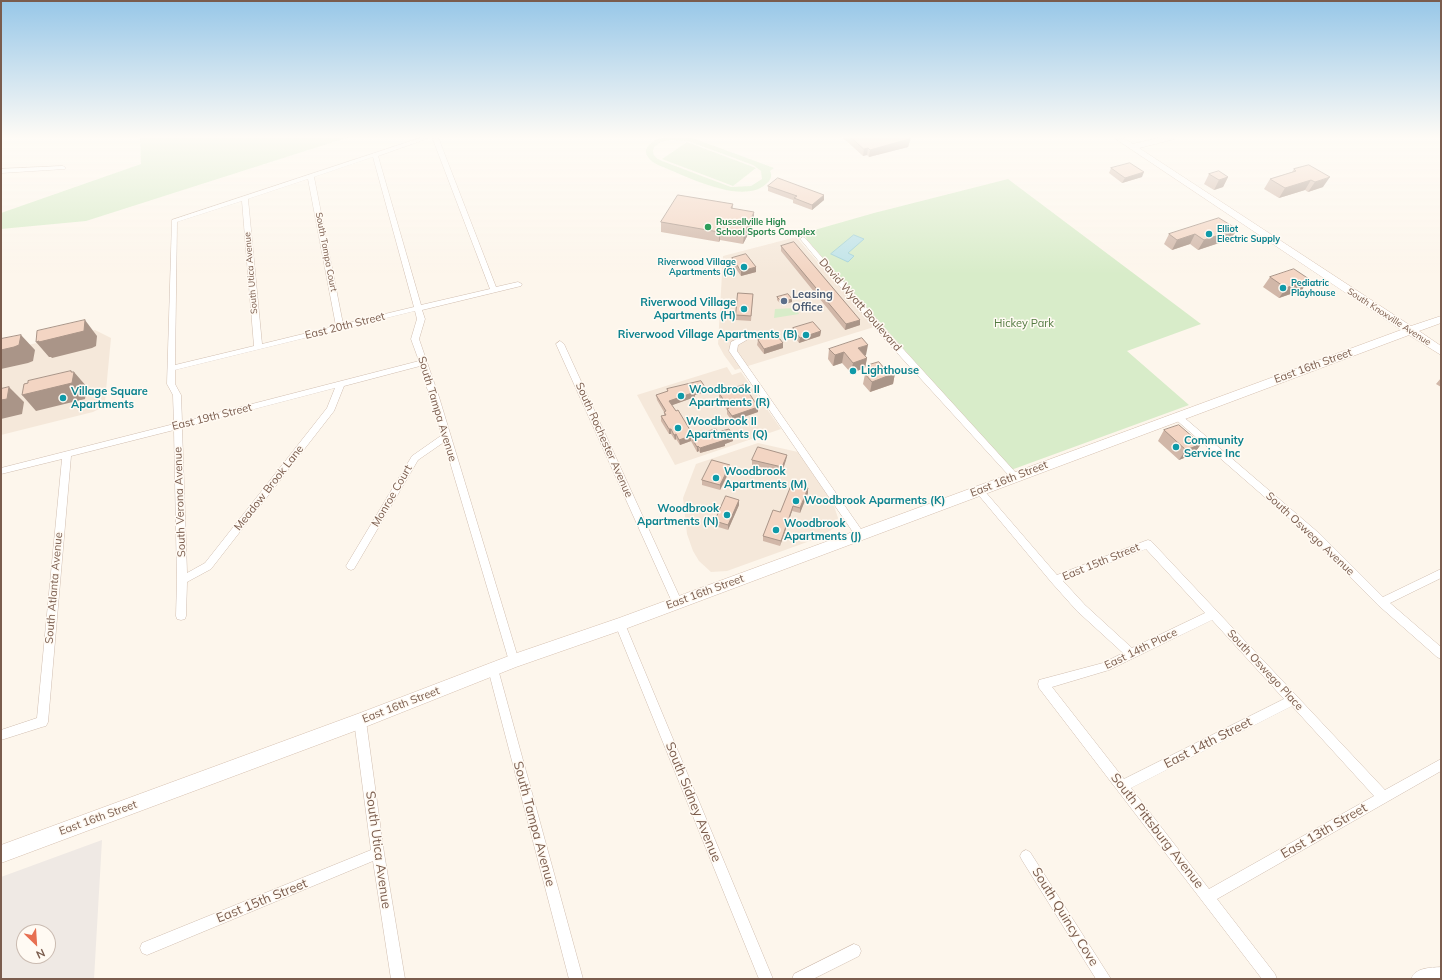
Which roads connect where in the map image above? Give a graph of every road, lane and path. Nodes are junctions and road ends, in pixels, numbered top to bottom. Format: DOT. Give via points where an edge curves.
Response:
graph roads {
  1 [pos="291,183"];
  2 [pos="312,183"];
  3 [pos="383,183"];
  4 [pos="453,183"];
  5 [pos="1186,183"];
  6 [pos="245,198"];
  7 [pos="803,239"];
  8 [pos="518,284"];
  9 [pos="494,290"];
  10 [pos="419,308"];
  11 [pos="1441,319"];
  12 [pos="340,328"];
  13 [pos="1410,331"];
  14 [pos="746,338"];
  15 [pos="560,344"];
  16 [pos="258,347"];
  17 [pos="1441,352"];
  18 [pos="423,363"];
  19 [pos="172,368"];
  20 [pos="341,384"];
  21 [pos="1177,416"];
  22 [pos="178,426"];
  23 [pos="446,437"];
  24 [pos="67,454"];
  25 [pos="1,471"];
  26 [pos="1015,477"];
  27 [pos="980,490"];
  28 [pos="860,535"];
  29 [pos="1148,544"];
  30 [pos="351,566"];
  31 [pos="1441,573"];
  32 [pos="182,580"];
  33 [pos="1056,580"];
  34 [pos="677,602"];
  35 [pos="1382,602"];
  36 [pos="1213,614"];
  37 [pos="181,616"];
  38 [pos="620,624"];
  39 [pos="1131,654"];
  40 [pos="1441,654"];
  41 [pos="514,661"];
  42 [pos="493,669"];
  43 [pos="1043,684"];
  44 [pos="1293,700"];
  45 [pos="360,721"];
  46 [pos="1,735"];
  47 [pos="1441,765"];
  48 [pos="1123,786"];
  49 [pos="1383,797"];
  50 [pos="378,853"];
  51 [pos="1,854"];
  52 [pos="1026,856"];
  53 [pos="1208,897"];
  54 [pos="147,948"];
  55 [pos="854,951"];
  56 [pos="1441,974"];
  57 [pos="398,979"];
  58 [pos="576,979"];
  59 [pos="766,979"];
  60 [pos="799,979"];
  61 [pos="1104,979"];
  62 [pos="1270,979"];
  63 [pos="1418,979"];
  1 -- 6 [label="street"];
  2 -- 12 [label="street, South Tampa Court"];
  3 -- 10 [label="street, South Tampa Avenue"];
  4 -- 9 [label="street"];
  5 -- 13 [label="street, South Knoxville Avenue"];
  6 -- 16 [label="street, South Utica Avenue"];
  6 -- 19 [label="street, South Verona Avenue" via="174,221"];
  7 -- 26 [label="street, David Wyatt Boulevard" via="882,331"];
  8 -- 9 [label="street, East 20th Street"];
  9 -- 10 [label="street, East 20th Street"];
  10 -- 12 [label="street, East 20th Street"];
  10 -- 18 [label="street, South Tampa Avenue" via="421,319 415,339"];
  11 -- 13 [label="street, East 16th Street"];
  12 -- 16 [label="street, East 20th Street"];
  13 -- 17 [label="street, South Knoxville Avenue"];
  13 -- 21 [label="street, East 16th Street"];
  14 -- 28 [label="street" via="734,344 733,351"];
  15 -- 34 [label="street, South Rochester Avenue"];
  16 -- 19 [label="street, East 20th Street"];
  18 -- 20 [label="street, East 19th Street"];
  18 -- 23 [label="street, South Tampa Avenue"];
  19 -- 22 [label="street, South Verona Avenue" via="171,384 177,395"];
  20 -- 22 [label="street, East 19th Street"];
  20 -- 32 [label="street, Meadow Brook Lane" via="331,409 208,566"];
  21 -- 26 [label="street, East 16th Street"];
  21 -- 35 [label="street, South Oswego Avenue" via="1317,537"];
  22 -- 24 [label="street, East 19th Street"];
  22 -- 32 [label="street, South Verona Avenue"];
  23 -- 30 [label="street, Monroe Court" via="415,458"];
  23 -- 41 [label="street, South Tampa Avenue"];
  24 -- 25 [label="street, East 19th Street"];
  24 -- 46 [label="street, South Atlanta Avenue" via="42,722"];
  26 -- 27 [label="street, East 16th Street"];
  27 -- 28 [label="street, East 16th Street"];
  27 -- 33 [label="street"];
  28 -- 34 [label="street, East 16th Street"];
  29 -- 33 [label="street, East 15th Street"];
  29 -- 36 [label="street, South Oswego Place"];
  31 -- 35 [label="street"];
  32 -- 37 [label="street, South Verona Avenue"];
  33 -- 39 [label="street" via="1081,608"];
  34 -- 38 [label="street, East 16th Street"];
  35 -- 40 [label="street, South Oswego Avenue"];
  36 -- 39 [label="street, East 14th Place"];
  36 -- 44 [label="street, South Oswego Place"];
  38 -- 41 [label="street, East 16th Street"];
  38 -- 59 [label="street, South Sidney Avenue"];
  39 -- 43 [label="street, East 14th Place" via="1105,667"];
  41 -- 42 [label="street, East 16th Street"];
  42 -- 45 [label="street, East 16th Street"];
  42 -- 58 [label="street, South Tampa Avenue"];
  43 -- 48 [label="street, South Pittsburg Avenue"];
  44 -- 48 [label="street, East 14th Street"];
  44 -- 49 [label="street, South Oswego Place"];
  45 -- 50 [label="street, South Utica Avenue"];
  45 -- 51 [label="street, East 16th Street"];
  47 -- 49 [label="street, East 13th Street"];
  48 -- 53 [label="street, South Pittsburg Avenue"];
  49 -- 53 [label="street, East 13th Street"];
  50 -- 54 [label="street, East 15th Street"];
  50 -- 57 [label="street, South Utica Avenue"];
  52 -- 61 [label="street, South Quincy Cove"];
  53 -- 62 [label="street, South Pittsburg Avenue"];
  55 -- 60 [label="street"];
  56 -- 63 [label="street" via="1422,976"];
}
